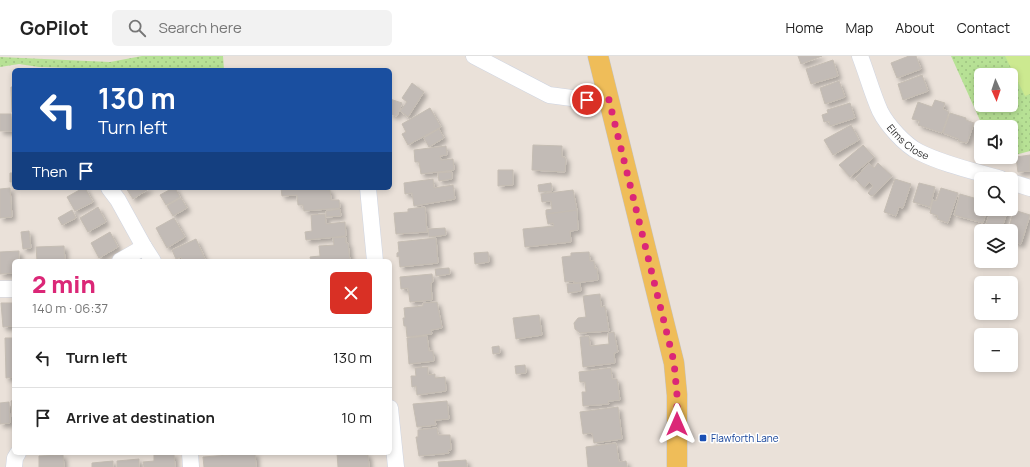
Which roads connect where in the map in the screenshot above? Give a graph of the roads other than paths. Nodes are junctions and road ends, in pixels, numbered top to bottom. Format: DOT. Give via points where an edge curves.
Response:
graph roads {
  1 [pos="474,56"];
  2 [pos="598,56"];
  3 [pos="860,56"];
  4 [pos="608,96"];
  5 [pos="978,172"];
  6 [pos="1018,184"];
  7 [pos="1030,188"];
  8 [pos="110,190"];
  9 [pos="368,190"];
  10 [pos="144,247"];
  11 [pos="123,259"];
  12 [pos="152,259"];
  13 [pos="375,259"];
  14 [pos="0,289"];
  15 [pos="12,289"];
  16 [pos="392,428"];
  17 [pos="17,455"];
  18 [pos="14,467"];
  19 [pos="396,467"];
  20 [pos="677,467"];
  1 -- 4 [label="street" via="549,95 587,100"];
  2 -- 4 [label="main road"];
  3 -- 5 [label="street, Elms Close" via="880,111 903,140 918,152"];
  4 -- 20 [label="main road" via="674,362 677,395"];
  6 -- 7 [label="street"];
  8 -- 10 [label="street"];
  9 -- 13 [label="street"];
  10 -- 11 [label="street"];
  10 -- 12 [label="street"];
  14 -- 15 [label="street"];
  16 -- 19 [label="street"];
  17 -- 18 [label="street"];
}
